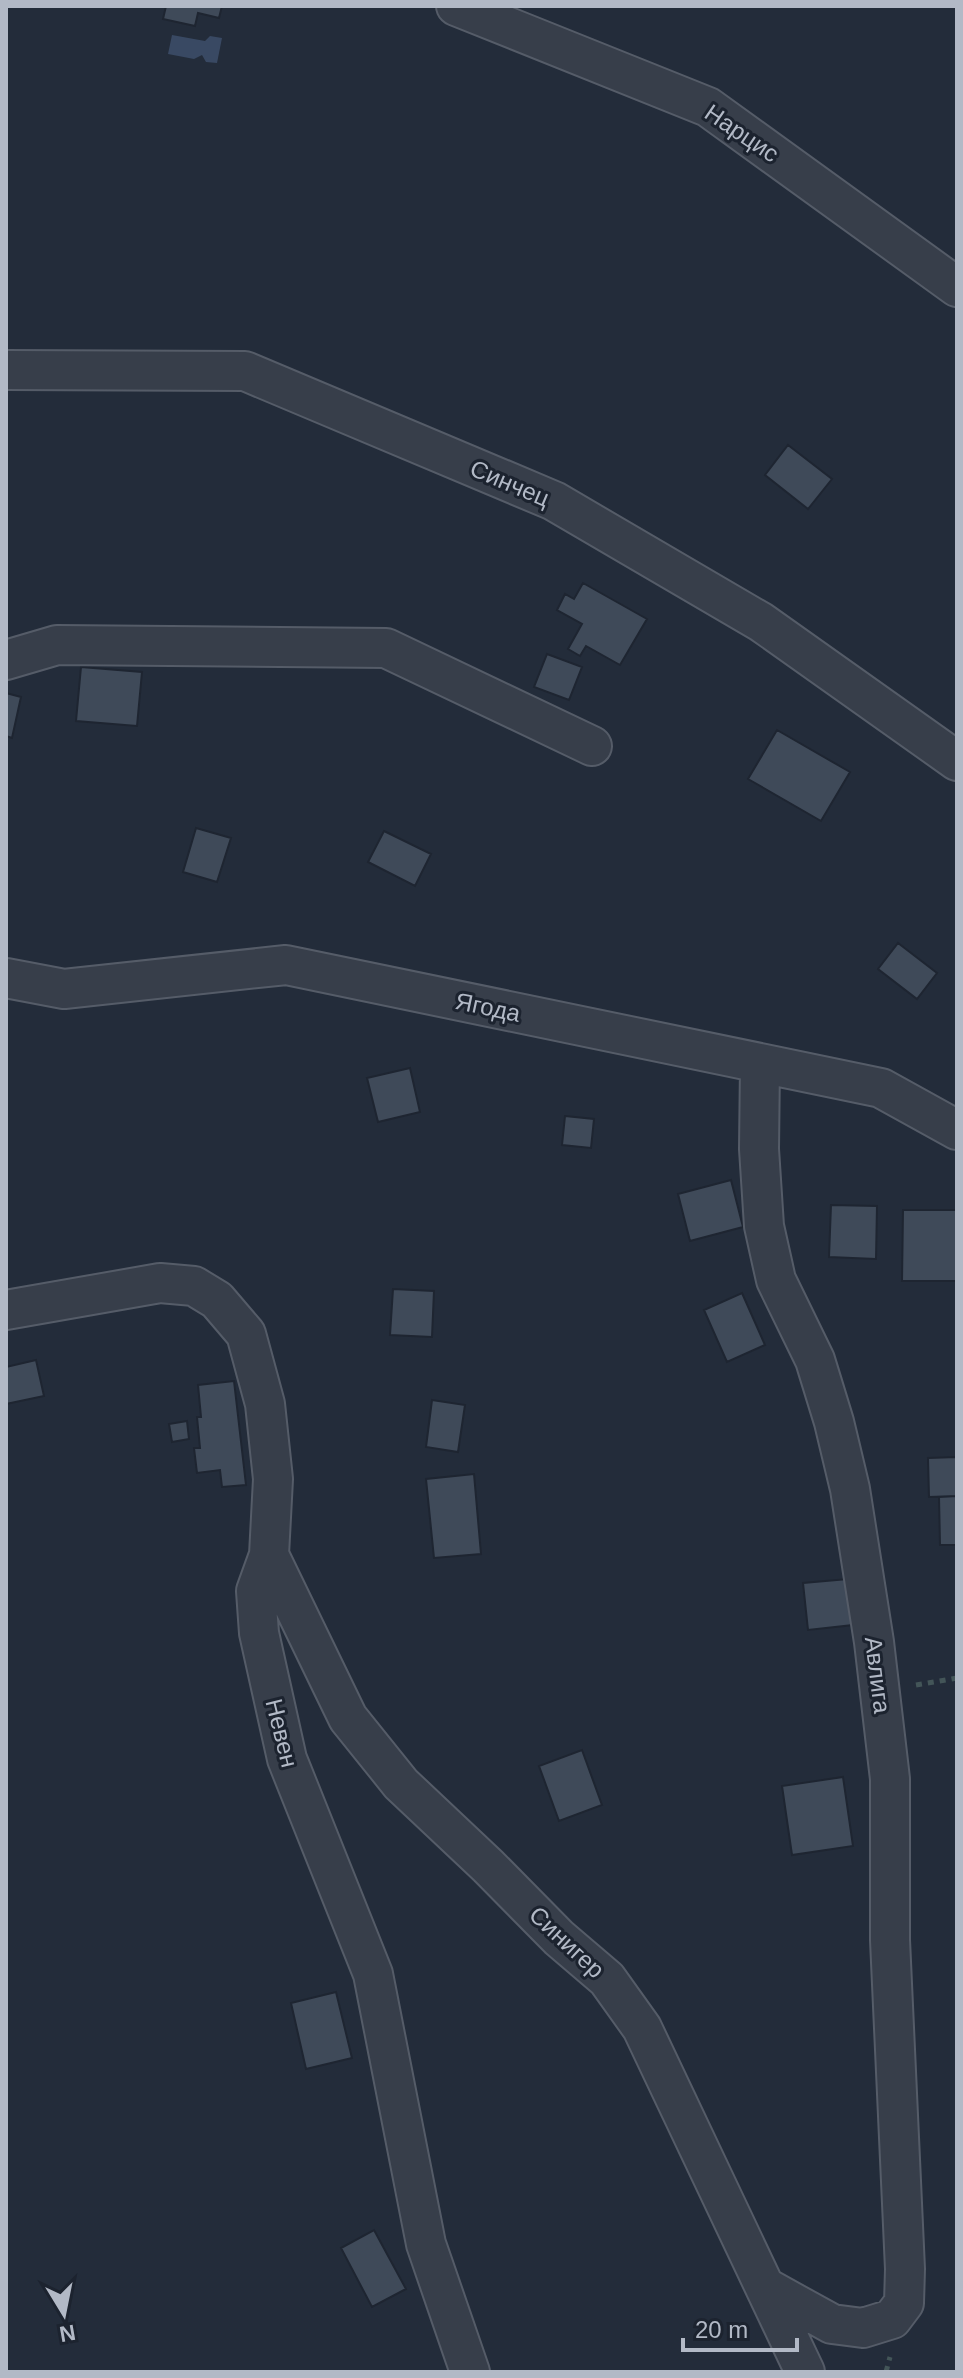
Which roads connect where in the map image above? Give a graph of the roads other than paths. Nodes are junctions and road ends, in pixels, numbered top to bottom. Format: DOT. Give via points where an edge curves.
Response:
graph roads {
  1 [pos="456,6"];
  2 [pos="957,287"];
  3 [pos="6,370"];
  4 [pos="6,660"];
  5 [pos="592,746"];
  6 [pos="957,761"];
  7 [pos="6,978"];
  8 [pos="760,1064"];
  9 [pos="957,1130"];
  10 [pos="6,1310"];
  11 [pos="269,1555"];
  12 [pos="765,2287"];
  13 [pos="470,2372"];
  14 [pos="805,2372"];
  1 -- 2 [label="street, Нарцис" via="708,107"];
  3 -- 6 [label="street, Синчец" via="245,371 554,501 761,622"];
  4 -- 5 [label="street" via="57,645 386,648"];
  7 -- 8 [label="street, Ягода" via="64,989 286,965"];
  8 -- 9 [label="street, Ягода" via="881,1088"];
  8 -- 12 [label="street, Авлига" via="764,1226 776,1280 815,1360 847,1476 874,1642 890,1779 890,1940 905,2269 904,2303 892,2319 863,2328 832,2324"];
  10 -- 11 [label="street, Невен" via="160,1283 194,1286 217,1300 246,1334 265,1404 273,1479"];
  11 -- 12 [label="street, Синигер" via="348,1718 401,1784 607,1979 642,2028"];
  11 -- 13 [label="street, Невен" via="256,1591 259,1633 287,1759 373,1974 426,2244"];
  12 -- 14 [label="street, Синигер"];
}
